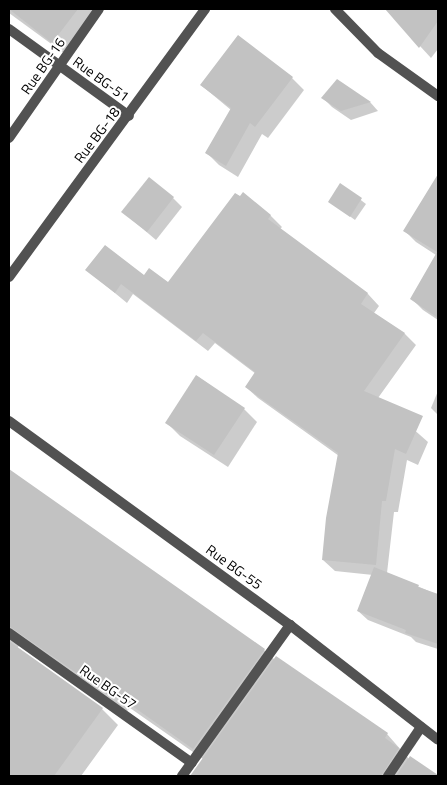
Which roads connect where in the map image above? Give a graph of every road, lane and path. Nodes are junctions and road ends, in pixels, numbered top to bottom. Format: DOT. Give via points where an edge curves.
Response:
graph roads {
  1 [pos="99,9"];
  2 [pos="205,9"];
  3 [pos="335,9"];
  4 [pos="9,30"];
  5 [pos="60,66"];
  6 [pos="438,96"];
  7 [pos="129,116"];
  8 [pos="9,138"];
  9 [pos="9,277"];
  10 [pos="9,421"];
  11 [pos="290,625"];
  12 [pos="9,633"];
  13 [pos="421,727"];
  14 [pos="438,740"];
  15 [pos="192,763"];
  16 [pos="182,776"];
  17 [pos="388,776"];
  1 -- 5 [label="street, Rue BG-16"];
  2 -- 7 [label="street, Rue BG-18"];
  3 -- 6 [label="street" via="378,53"];
  4 -- 5 [label="street, Rue BG-51"];
  5 -- 7 [label="street, Rue BG-51"];
  5 -- 8 [label="street, Rue BG-16"];
  7 -- 9 [label="street, Rue BG-18"];
  10 -- 11 [label="street, Rue BG-55"];
  11 -- 13 [label="street, Rue BG-55"];
  11 -- 15 [label="street"];
  12 -- 15 [label="street, Rue BG-57"];
  13 -- 14 [label="street, Rue BG-55"];
  13 -- 17 [label="street"];
  15 -- 16 [label="street"];
}
